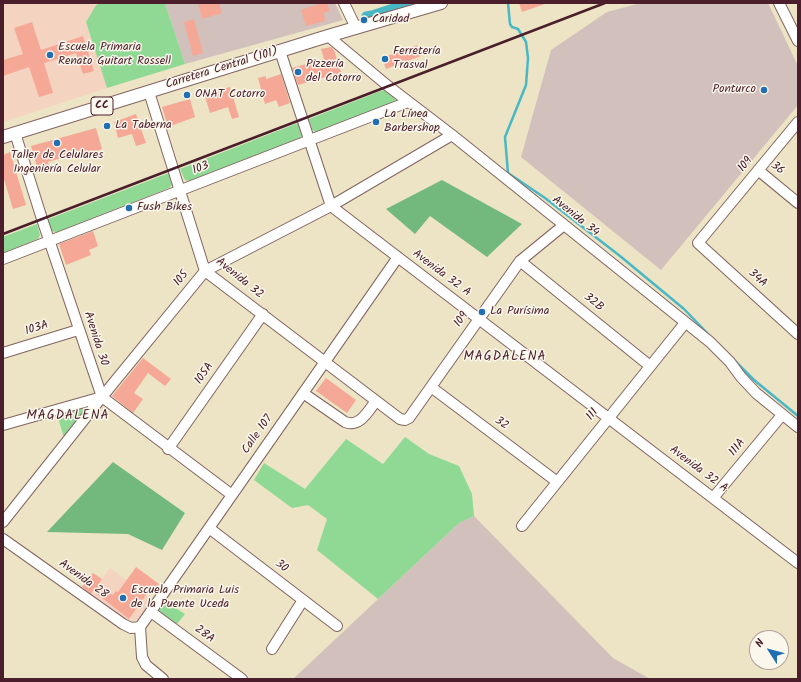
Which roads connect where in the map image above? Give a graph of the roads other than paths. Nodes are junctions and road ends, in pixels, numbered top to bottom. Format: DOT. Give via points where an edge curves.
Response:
graph roads {
  1 [pos="344,3"];
  2 [pos="441,3"];
  3 [pos="779,3"];
  4 [pos="356,28"];
  5 [pos="328,36"];
  6 [pos="798,41"];
  7 [pos="280,51"];
  8 [pos="149,92"];
  9 [pos="408,102"];
  10 [pos="798,122"];
  11 [pos="15,133"];
  12 [pos="452,135"];
  13 [pos="3,137"];
  14 [pos="309,140"];
  15 [pos="758,170"];
  16 [pos="180,191"];
  17 [pos="798,202"];
  18 [pos="331,206"];
  19 [pos="564,225"];
  20 [pos="50,241"];
  21 [pos="698,244"];
  22 [pos="398,257"];
  23 [pos="3,259"];
  24 [pos="520,261"];
  25 [pos="206,271"];
  26 [pos="263,314"];
  27 [pos="479,319"];
  28 [pos="685,323"];
  29 [pos="78,330"];
  30 [pos="798,334"];
  31 [pos="3,353"];
  32 [pos="325,362"];
  33 [pos="650,366"];
  34 [pos="431,387"];
  35 [pos="303,393"];
  36 [pos="102,397"];
  37 [pos="376,401"];
  38 [pos="782,415"];
  39 [pos="608,418"];
  40 [pos="405,420"];
  41 [pos="3,425"];
  42 [pos="798,428"];
  43 [pos="168,449"];
  44 [pos="556,481"];
  45 [pos="232,495"];
  46 [pos="714,498"];
  47 [pos="3,522"];
  48 [pos="522,526"];
  49 [pos="209,528"];
  50 [pos="3,539"];
  51 [pos="798,563"];
  52 [pos="303,600"];
  53 [pos="150,612"];
  54 [pos="337,626"];
  55 [pos="140,627"];
  56 [pos="272,649"];
  57 [pos="163,679"];
  58 [pos="242,679"];
  1 -- 4 [label="street"];
  2 -- 4 [label="main road, Carretera Central (101) / CC"];
  3 -- 6 [label="street"];
  4 -- 5 [label="main road, Carretera Central (101) / CC"];
  5 -- 7 [label="main road, Carretera Central (101) / CC"];
  5 -- 9 [label="street, Avenida 34"];
  7 -- 8 [label="main road, Carretera Central (101) / CC"];
  7 -- 14 [label="street"];
  8 -- 11 [label="main road, Carretera Central (101) / CC"];
  8 -- 16 [label="street, Avenida 32"];
  9 -- 12 [label="street, Avenida 34"];
  9 -- 14 [label="street, 103"];
  10 -- 15 [label="street, 109"];
  11 -- 13 [label="main road, Carretera Central (101) / CC"];
  11 -- 20 [label="street, Avenida 30"];
  12 -- 18 [label="street, 105"];
  12 -- 19 [label="street, Avenida 34"];
  14 -- 16 [label="street, 103"];
  14 -- 18 [label="street"];
  15 -- 17 [label="street, 36"];
  15 -- 21 [label="street, 109"];
  16 -- 20 [label="street, 103"];
  16 -- 25 [label="street, Avenida 32"];
  18 -- 22 [label="street, Avenida 32 A"];
  18 -- 25 [label="street, 105"];
  19 -- 24 [label="street, 109"];
  19 -- 28 [label="street, Avenida 34"];
  20 -- 23 [label="street, 103"];
  20 -- 29 [label="street, Avenida 30"];
  21 -- 30 [label="street, 34A"];
  22 -- 27 [label="street, Avenida 32 A"];
  22 -- 32 [label="street, Calle 107"];
  24 -- 27 [label="street, 109"];
  24 -- 33 [label="street, 32B"];
  25 -- 26 [label="street, Avenida 32"];
  25 -- 36 [label="street, 105"];
  26 -- 32 [label="street, Avenida 32"];
  26 -- 43 [label="street, 105A"];
  27 -- 34 [label="street, 109"];
  27 -- 39 [label="street, Avenida 32 A"];
  28 -- 33 [label="street, 111"];
  28 -- 38 [label="street, Avenida 34" via="710,342 756,393"];
  29 -- 31 [label="street, 103A"];
  29 -- 36 [label="street, Avenida 30"];
  32 -- 35 [label="street, Calle 107"];
  32 -- 37 [label="street, Avenida 32"];
  33 -- 39 [label="street, 111"];
  34 -- 40 [label="street, 109"];
  34 -- 44 [label="street, 32"];
  35 -- 37 [label="street" via="350,424 361,420"];
  35 -- 45 [label="street, Calle 107"];
  36 -- 41 [label="street"];
  36 -- 43 [label="street"];
  36 -- 47 [label="street, 105"];
  37 -- 40 [label="street, Avenida 32"];
  38 -- 42 [label="street, Avenida 34"];
  38 -- 46 [label="street, 111A"];
  39 -- 44 [label="street, 111"];
  39 -- 46 [label="street, Avenida 32 A"];
  43 -- 45 [label="street"];
  44 -- 48 [label="street, 111"];
  45 -- 49 [label="street, Calle 107"];
  46 -- 51 [label="street, Avenida 32 A"];
  49 -- 52 [label="street, 30"];
  49 -- 53 [label="street, Calle 107"];
  50 -- 55 [label="street, Avenida 28" via="123,624 131,628"];
  52 -- 54 [label="street, 30"];
  52 -- 56 [label="street"];
  53 -- 55 [label="street, Calle 107"];
  53 -- 58 [label="street, 28A"];
  55 -- 57 [label="street" via="142,658 146,665"];
}
